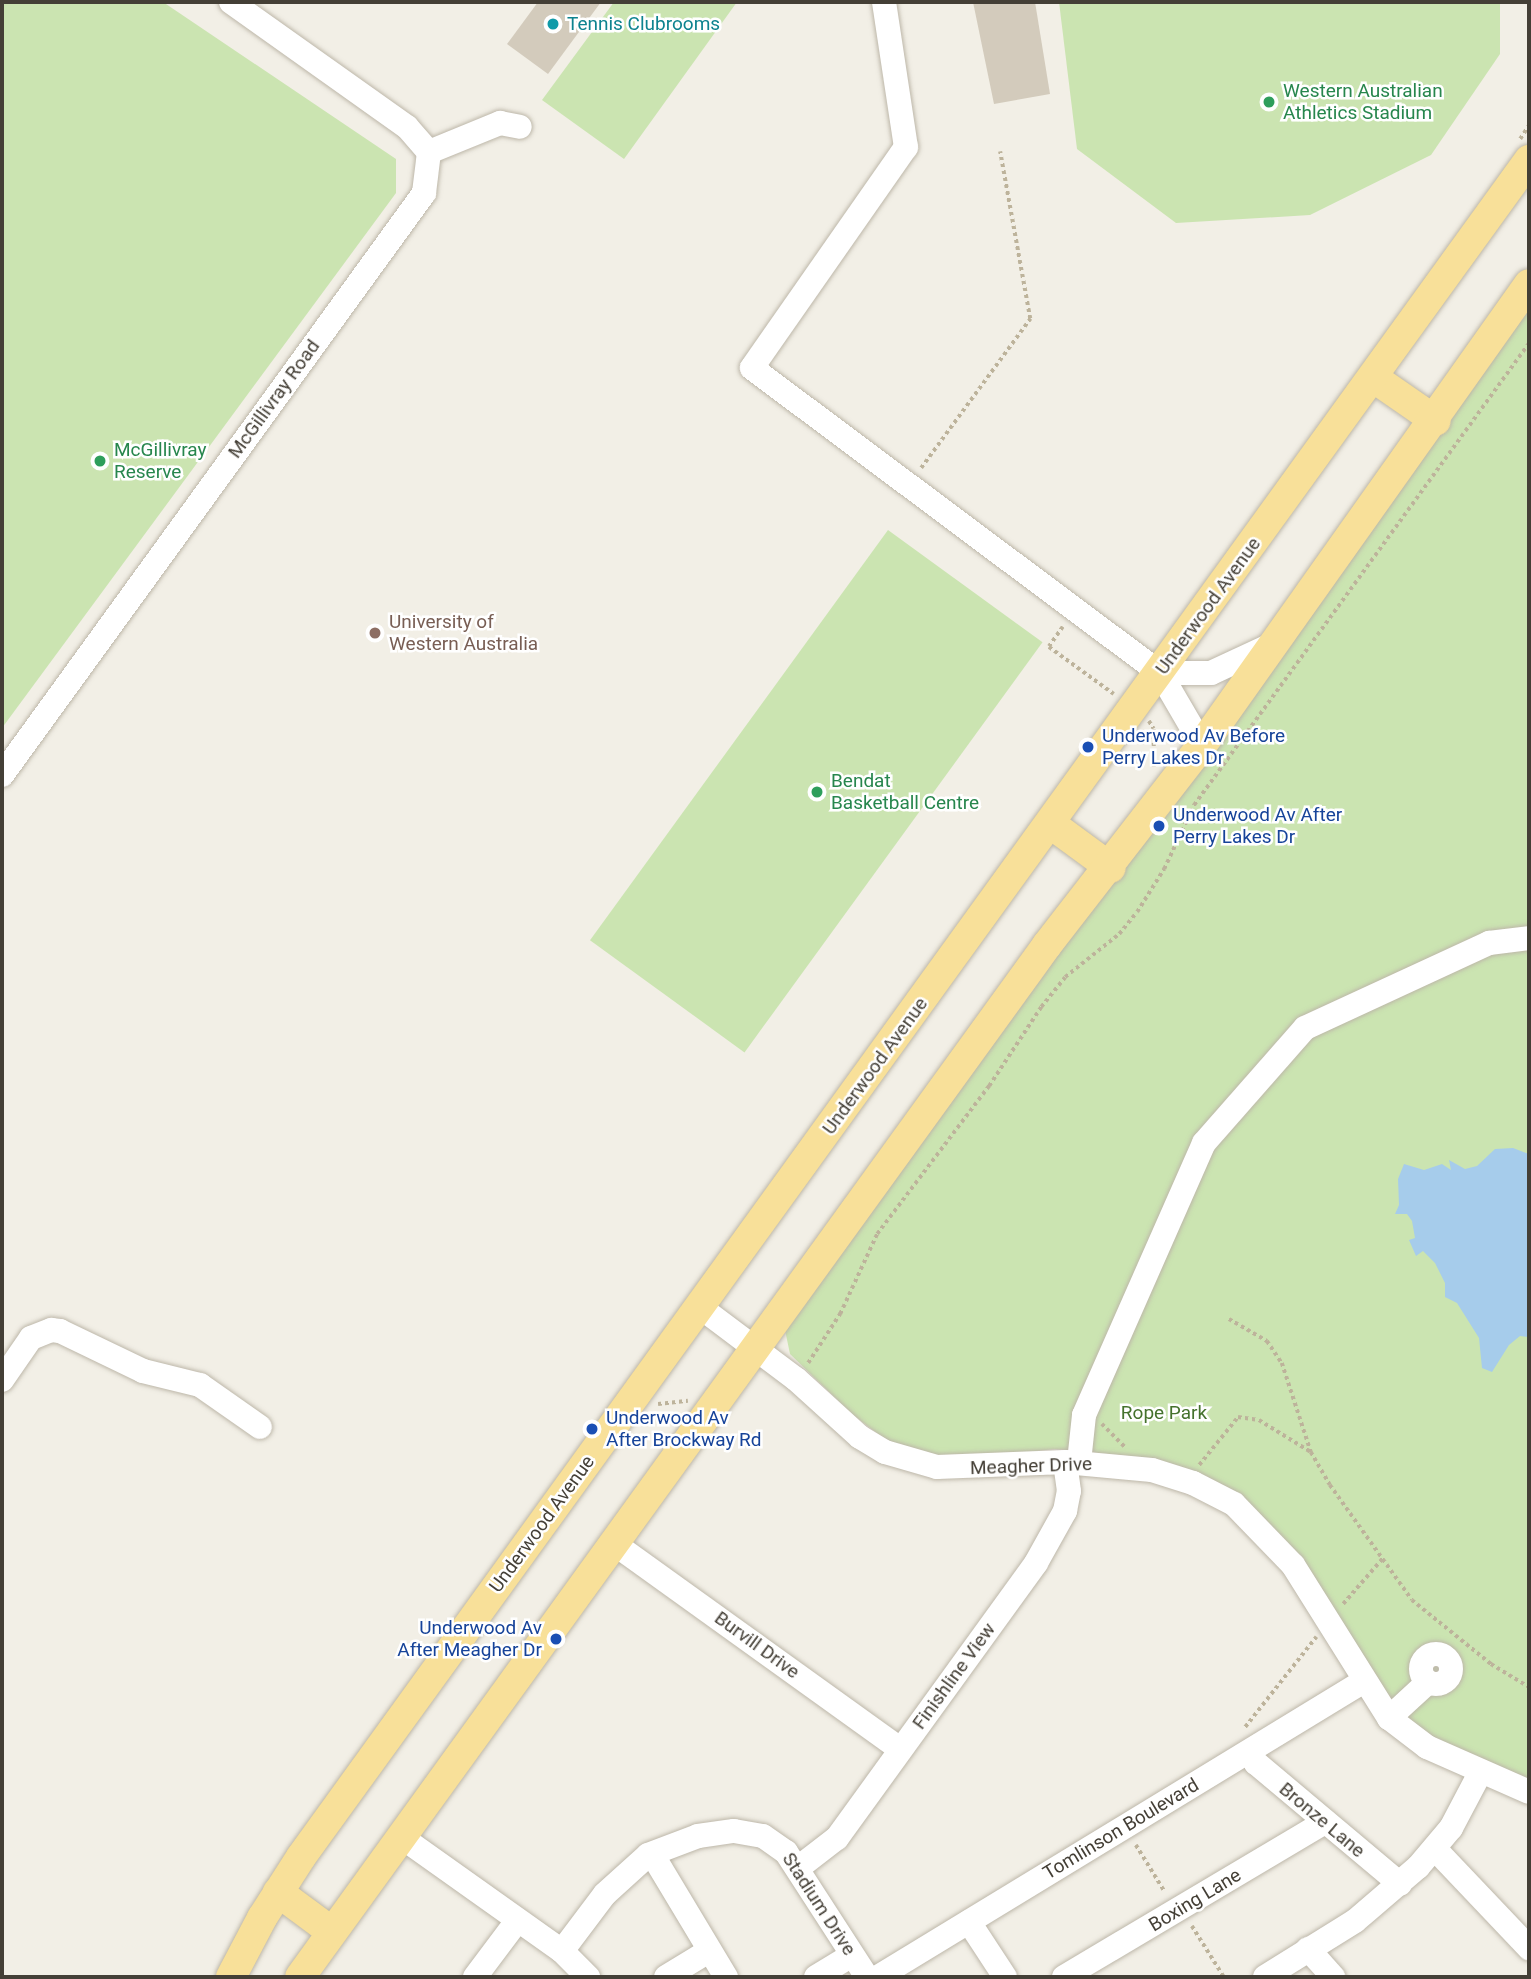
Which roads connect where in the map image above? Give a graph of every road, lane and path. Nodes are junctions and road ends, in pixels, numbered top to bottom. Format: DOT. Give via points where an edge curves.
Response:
graph roads {
  1 [pos="231,2"];
  2 [pos="884,2"];
  3 [pos="520,127"];
  4 [pos="429,152"];
  5 [pos="1000,152"];
  6 [pos="1529,160"];
  7 [pos="1529,284"];
  8 [pos="1529,344"];
  9 [pos="1374,378"];
  10 [pos="1436,421"];
  11 [pos="930,479"];
  12 [pos="1074,610"];
  13 [pos="1275,642"];
  14 [pos="1160,673"];
  15 [pos="1119,697"];
  16 [pos="1141,714"];
  17 [pos="1202,745"];
  18 [pos="1155,772"];
  19 [pos="2,775"];
  20 [pos="1051,824"];
  21 [pos="1111,868"];
  22 [pos="1529,938"];
  23 [pos="699,1307"];
  24 [pos="1229,1319"];
  25 [pos="755,1347"];
  26 [pos="796,1379"];
  27 [pos="2,1380"];
  28 [pos="717,1399"];
  29 [pos="628,1406"];
  30 [pos="1084,1415"];
  31 [pos="260,1427"];
  32 [pos="1311,1452"];
  33 [pos="1072,1462"];
  34 [pos="1135,1468"];
  35 [pos="1187,1481"];
  36 [pos="612,1542"];
  37 [pos="1383,1558"];
  38 [pos="1329,1621"];
  39 [pos="1364,1681"];
  40 [pos="1428,1682"];
  41 [pos="1529,1687"];
  42 [pos="1389,1717"];
  43 [pos="1243,1744"];
  44 [pos="900,1749"];
  45 [pos="1481,1771"];
  46 [pos="1529,1792"];
  47 [pos="1325,1822"];
  48 [pos="400,1836"];
  49 [pos="1435,1849"];
  50 [pos="652,1854"];
  51 [pos="799,1868"];
  52 [pos="1400,1884"];
  53 [pos="278,1892"];
  54 [pos="517,1921"];
  55 [pos="969,1922"];
  56 [pos="332,1932"];
  57 [pos="1529,1948"];
  58 [pos="1308,1950"];
  59 [pos="562,1951"];
  60 [pos="709,1951"];
  61 [pos="852,1955"];
  62 [pos="231,1977"];
  63 [pos="300,1977"];
  64 [pos="475,1977"];
  65 [pos="588,1977"];
  66 [pos="666,1977"];
  67 [pos="726,1977"];
  68 [pos="816,1977"];
  69 [pos="867,1977"];
  70 [pos="878,1977"];
  71 [pos="1005,1977"];
  72 [pos="1065,1977"];
  73 [pos="1265,1977"];
  74 [pos="1333,1977"];
  1 -- 4 [label="street" via="407,127"];
  2 -- 12 [label="street" via="906,147 752,368"];
  3 -- 4 [label="street" via="500,122"];
  4 -- 19 [label="street, McGillivray Road" via="424,193"];
  5 -- 11 [label="path" via="1030,318 919,470"];
  6 -- 9 [label="main road, Underwood Avenue"];
  7 -- 10 [label="main road"];
  8 -- 26 [label="path" via="1196,803 1137,912 1119,934 1065,977 877,1234 840,1314"];
  9 -- 10 [label="main road"];
  9 -- 14 [label="main road, Underwood Avenue"];
  10 -- 13 [label="main road"];
  12 -- 14 [label="street"];
  12 -- 15 [label="path" via="1049,647"];
  13 -- 14 [label="street" via="1240,663 1211,673"];
  13 -- 17 [label="main road"];
  14 -- 17 [label="street"];
  14 -- 20 [label="main road, Underwood Avenue"];
  16 -- 18 [label="path" via="1154,729"];
  17 -- 21 [label="main road"];
  20 -- 21 [label="main road"];
  20 -- 23 [label="main road, Underwood Avenue"];
  21 -- 25 [label="main road" via="1047,944"];
  22 -- 30 [label="street, Finishline View" via="1489,943 1305,1028 1204,1143"];
  23 -- 25 [label="street, Meagher Drive"];
  23 -- 29 [label="main road, Underwood Avenue"];
  24 -- 32 [label="path" via="1267,1341 1282,1363"];
  25 -- 26 [label="street, Meagher Drive"];
  25 -- 28 [label="main road"];
  26 -- 33 [label="street, Meagher Drive" via="860,1437 911,1461 968,1468"];
  27 -- 31 [label="street" via="31,1338 60,1331 143,1371 200,1385"];
  28 -- 29 [label="path"];
  28 -- 36 [label="main road"];
  29 -- 53 [label="main road, Underwood Avenue"];
  30 -- 33 [label="street, Finishline View"];
  30 -- 34 [label="path" via="1113,1430 1133,1457"];
  32 -- 35 [label="path" via="1259,1420 1238,1417"];
  32 -- 37 [label="path"];
  33 -- 34 [label="street, Meagher Drive"];
  33 -- 44 [label="street, Finishline View" via="1069,1491 1055,1533"];
  34 -- 35 [label="street, Meagher Drive"];
  35 -- 38 [label="street, Meagher Drive" via="1234,1504 1252,1519 1293,1565"];
  36 -- 44 [label="street, Burvill Drive"];
  36 -- 48 [label="main road"];
  37 -- 38 [label="path"];
  37 -- 41 [label="path" via="1412,1600 1490,1664"];
  38 -- 39 [label="street, Meagher Drive"];
  38 -- 43 [label="path"];
  39 -- 42 [label="street, Meagher Drive"];
  39 -- 43 [label="street, Tomlinson Boulevard"];
  40 -- 42 [label="street"];
  42 -- 45 [label="street, Meagher Drive" via="1427,1747"];
  43 -- 47 [label="street, Bronze Lane"];
  43 -- 55 [label="street, Tomlinson Boulevard"];
  44 -- 51 [label="street, Finishline View" via="836,1838"];
  45 -- 46 [label="street, Meagher Drive"];
  45 -- 49 [label="street"];
  47 -- 52 [label="street, Bronze Lane"];
  47 -- 72 [label="street, Boxing Lane"];
  48 -- 54 [label="street"];
  48 -- 56 [label="main road"];
  49 -- 52 [label="street"];
  49 -- 57 [label="street"];
  50 -- 51 [label="street, Stadium Drive" via="698,1836 734,1831 775,1842"];
  50 -- 59 [label="street, Stadium Drive" via="626,1872"];
  50 -- 60 [label="street"];
  51 -- 61 [label="street, Stadium Drive"];
  52 -- 58 [label="street"];
  53 -- 56 [label="main road"];
  53 -- 62 [label="main road, Underwood Avenue"];
  54 -- 59 [label="street"];
  54 -- 64 [label="street"];
  55 -- 70 [label="street, Tomlinson Boulevard"];
  55 -- 71 [label="street"];
  56 -- 63 [label="main road"];
  58 -- 73 [label="street"];
  58 -- 74 [label="street"];
  59 -- 65 [label="street"];
  60 -- 66 [label="street"];
  60 -- 67 [label="street"];
  61 -- 68 [label="street"];
  61 -- 69 [label="street, Stadium Drive"];
}
